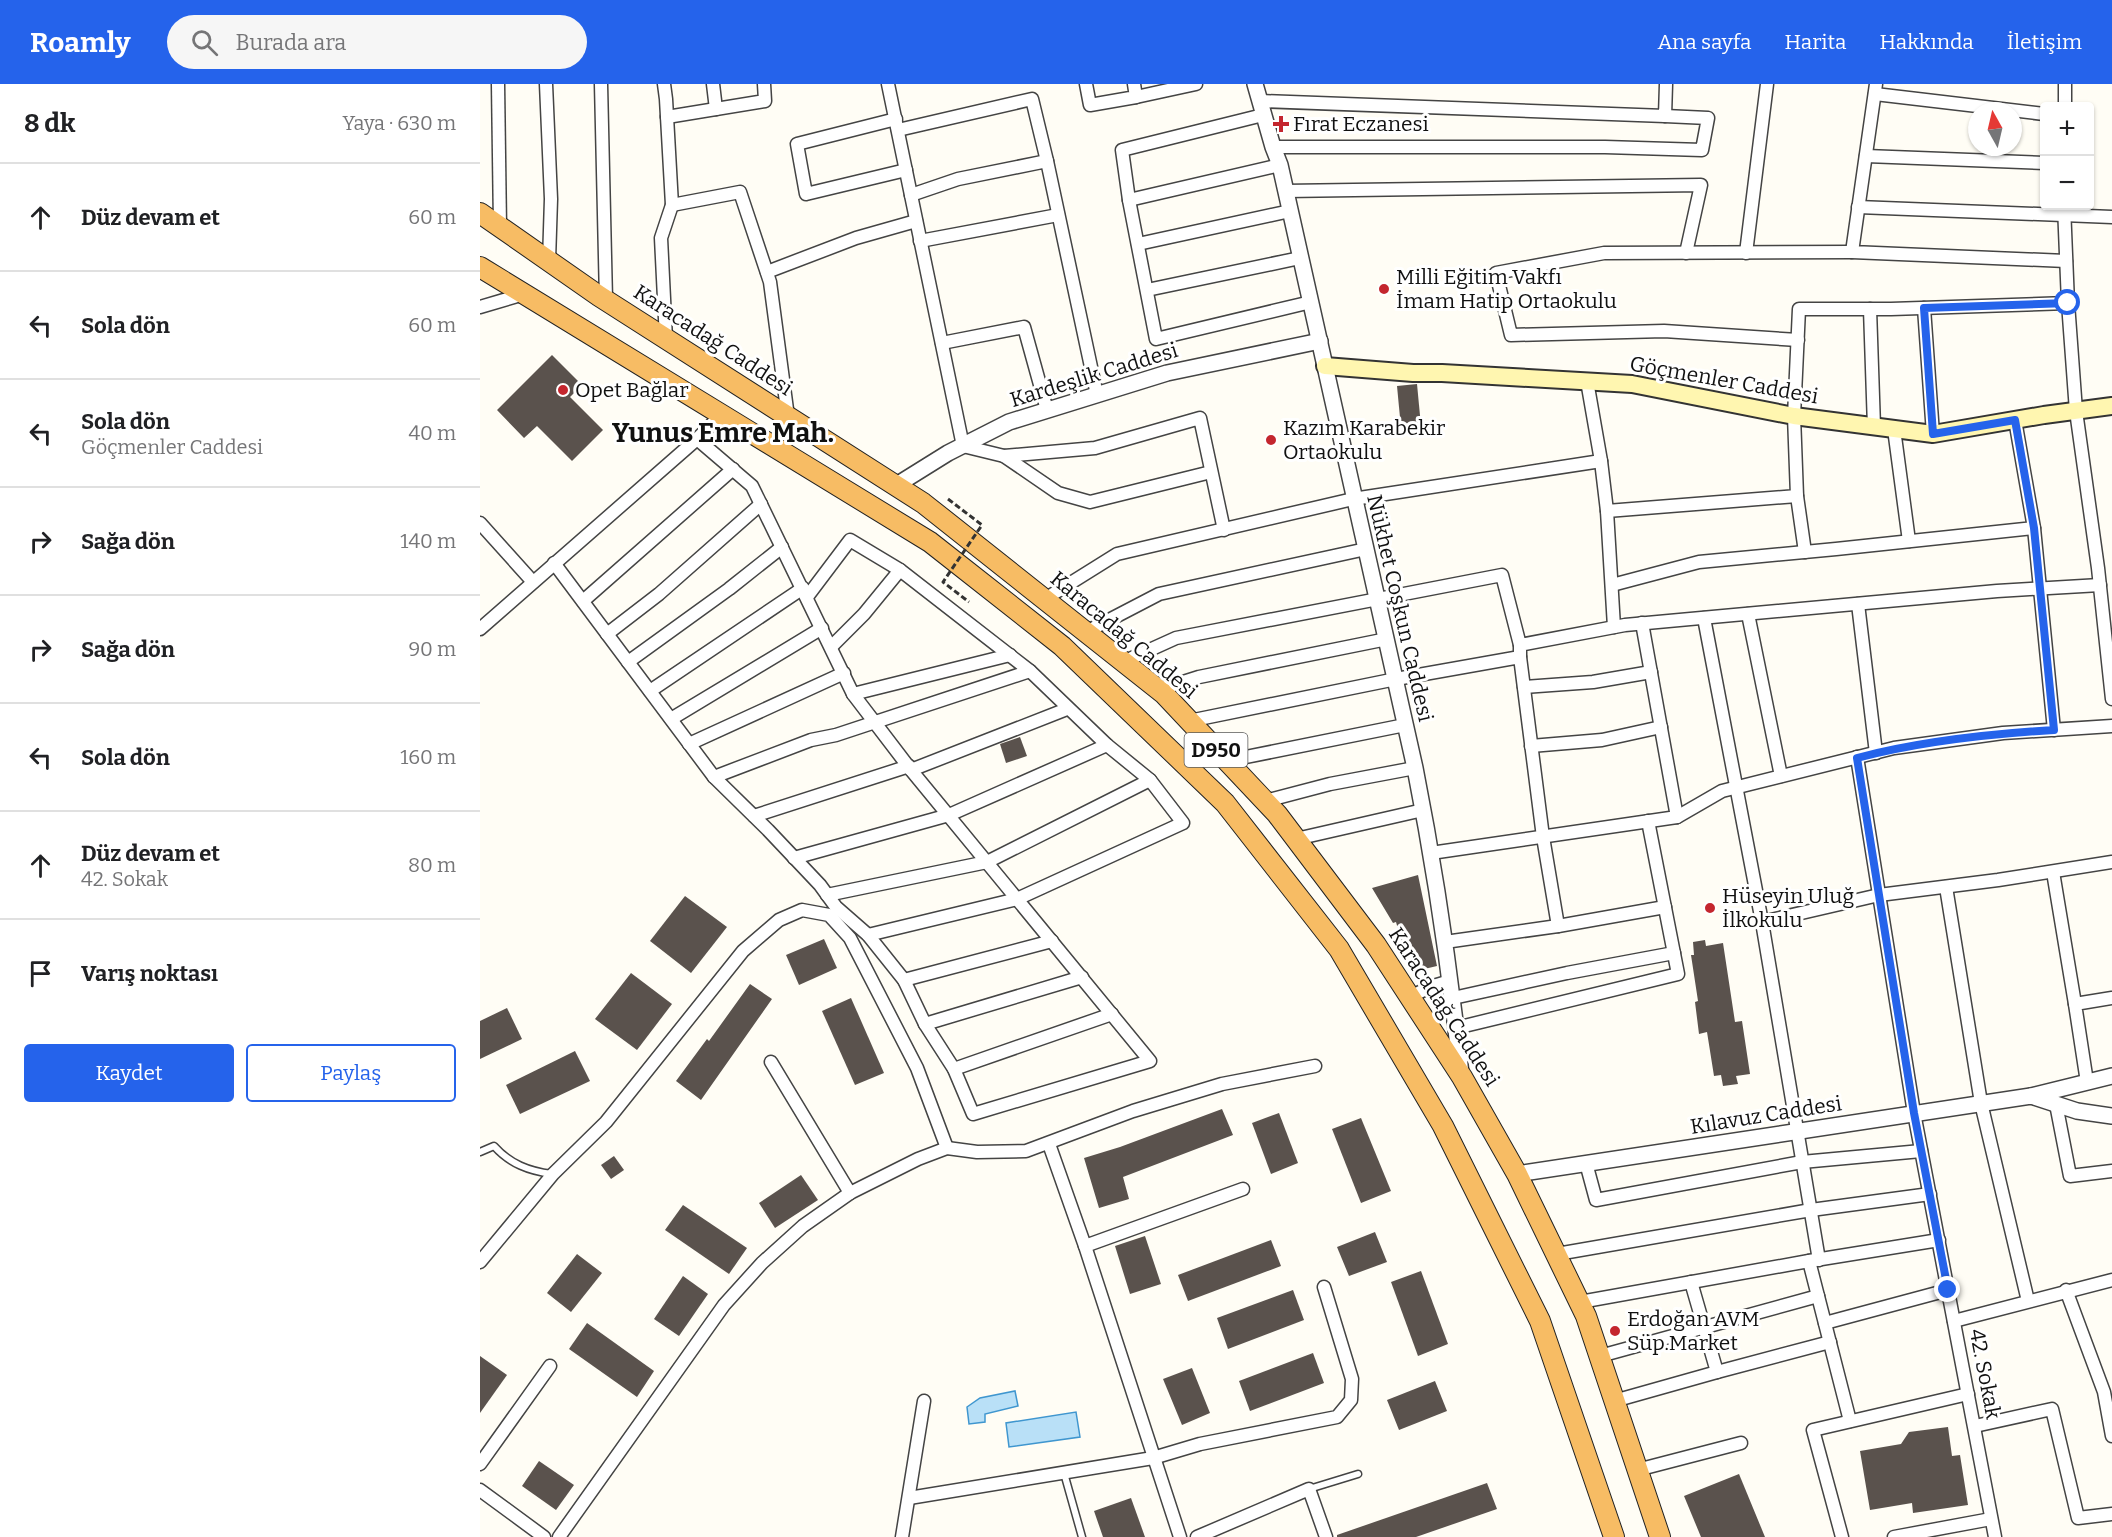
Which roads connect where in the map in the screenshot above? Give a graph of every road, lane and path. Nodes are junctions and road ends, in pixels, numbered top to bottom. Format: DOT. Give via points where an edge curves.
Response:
graph roads {
  1 [pos="498,84"];
  2 [pos="546,84"];
  3 [pos="601,84"];
  4 [pos="664,84"];
  5 [pos="713,84"];
  6 [pos="764,84"];
  7 [pos="888,84"];
  8 [pos="1086,84"];
  9 [pos="1196,84"];
  10 [pos="1255,84"];
  11 [pos="1666,84"];
  12 [pos="1767,84"];
  13 [pos="2065,84"];
  14 [pos="1875,89"];
  15 [pos="1135,90"];
  16 [pos="2065,102"];
  17 [pos="1261,108"];
  18 [pos="716,109"];
  19 [pos="2040,113"];
  20 [pos="1665,116"];
  21 [pos="667,117"];
  22 [pos="897,125"];
  23 [pos="1273,147"];
  24 [pos="1866,156"];
  25 [pos="1047,161"];
  26 [pos="2040,163"];
  27 [pos="1280,165"];
  28 [pos="906,170"];
  29 [pos="1285,191"];
  30 [pos="911,195"];
  31 [pos="1129,200"];
  32 [pos="672,205"];
  33 [pos="1858,207"];
  34 [pos="2040,210"];
  35 [pos="2064,210"];
  36 [pos="1290,211"];
  37 [pos="480,213"];
  38 [pos="1058,215"];
  39 [pos="2112,217"];
  40 [pos="916,221"];
  41 [pos="500,227"];
  42 [pos="920,241"];
  43 [pos="1138,244"];
  44 [pos="1852,252"];
  45 [pos="1686,253"];
  46 [pos="1746,253"];
  47 [pos="1300,258"];
  48 [pos="549,261"];
  49 [pos="2066,261"];
  50 [pos="480,267"];
  51 [pos="767,272"];
  52 [pos="1147,290"];
  53 [pos="524,294"];
  54 [pos="606,300"];
  55 [pos="1311,302"];
  56 [pos="2068,303"];
  57 [pos="480,307"];
  58 [pos="1924,308"];
  59 [pos="1870,309"];
  60 [pos="666,339"];
  61 [pos="1320,340"];
  62 [pos="1798,340"];
  63 [pos="942,343"];
  64 [pos="1325,366"];
  65 [pos="1587,381"];
  66 [pos="1097,395"];
  67 [pos="2112,406"];
  68 [pos="1047,410"];
  69 [pos="2076,411"];
  70 [pos="722,415"];
  71 [pos="1794,416"];
  72 [pos="788,417"];
  73 [pos="2015,420"];
  74 [pos="1874,427"];
  75 [pos="1894,429"];
  76 [pos="1933,434"];
  77 [pos="697,439"];
  78 [pos="963,446"];
  79 [pos="1004,456"];
  80 [pos="1601,461"];
  81 [pos="733,469"];
  82 [pos="1211,472"];
  83 [pos="895,486"];
  84 [pos="1797,496"];
  85 [pos="948,499"];
  86 [pos="1353,499"];
  87 [pos="761,504"];
  88 [pos="1607,511"];
  89 [pos="480,523"];
  90 [pos="2034,528"];
  91 [pos="1224,530"];
  92 [pos="1909,541"];
  93 [pos="782,547"];
  94 [pos="1366,549"];
  95 [pos="1805,552"];
  96 [pos="554,562"];
  97 [pos="900,570"];
  98 [pos="533,582"];
  99 [pos="1612,585"];
  100 [pos="2100,585"];
  101 [pos="2041,589"];
  102 [pos="805,592"];
  103 [pos="1377,598"];
  104 [pos="1045,599"];
  105 [pos="583,601"];
  106 [pos="969,602"];
  107 [pos="1858,604"];
  108 [pos="1748,614"];
  109 [pos="1704,618"];
  110 [pos="1642,623"];
  111 [pos="1614,627"];
  112 [pos="480,628"];
  113 [pos="822,628"];
  114 [pos="1086,632"];
  115 [pos="607,634"];
  116 [pos="1387,639"];
  117 [pos="831,646"];
  118 [pos="1520,651"];
  119 [pos="1010,655"];
  120 [pos="628,662"];
  121 [pos="1123,662"];
  122 [pos="1030,671"];
  123 [pos="1651,672"];
  124 [pos="844,673"];
  125 [pos="1396,679"];
  126 [pos="1524,687"];
  127 [pos="1158,690"];
  128 [pos="650,691"];
  129 [pos="853,694"];
  130 [pos="2112,699"];
  131 [pos="1067,710"];
  132 [pos="670,719"];
  133 [pos="874,721"];
  134 [pos="1189,721"];
  135 [pos="1406,725"];
  136 [pos="2112,726"];
  137 [pos="1661,727"];
  138 [pos="2054,730"];
  139 [pos="689,744"];
  140 [pos="1107,745"];
  141 [pos="1531,746"];
  142 [pos="1876,753"];
  143 [pos="1857,758"];
  144 [pos="1226,761"];
  145 [pos="910,768"];
  146 [pos="1415,768"];
  147 [pos="1781,776"];
  148 [pos="714,777"];
  149 [pos="1150,780"];
  150 [pos="1736,788"];
  151 [pos="1265,801"];
  152 [pos="1423,810"];
  153 [pos="949,815"];
  154 [pos="754,816"];
  155 [pos="1677,817"];
  156 [pos="1648,821"];
  157 [pos="1543,837"];
  158 [pos="1296,839"];
  159 [pos="1431,854"];
  160 [pos="794,858"];
  161 [pos="987,862"];
  162 [pos="2112,862"];
  163 [pos="2053,872"];
  164 [pos="1946,887"];
  165 [pos="827,895"];
  166 [pos="1879,895"];
  167 [pos="1017,899"];
  168 [pos="1665,907"];
  169 [pos="1762,922"];
  170 [pos="1558,926"];
  171 [pos="868,935"];
  172 [pos="1052,941"];
  173 [pos="1445,942"];
  174 [pos="1674,953"];
  175 [pos="1082,977"];
  176 [pos="904,980"];
  177 [pos="1450,981"];
  178 [pos="1410,997"];
  179 [pos="1453,998"];
  180 [pos="2112,998"];
  181 [pos="2074,1004"];
  182 [pos="1112,1014"];
  183 [pos="925,1024"];
  184 [pos="1456,1028"];
  185 [pos="771,1062"];
  186 [pos="1315,1066"];
  187 [pos="954,1069"];
  188 [pos="2112,1076"];
  189 [pos="1462,1077"];
  190 [pos="2086,1082"];
  191 [pos="2026,1096"];
  192 [pos="1981,1103"];
  193 [pos="2056,1104"];
  194 [pos="1914,1113"];
  195 [pos="2112,1116"];
  196 [pos="1797,1131"];
  197 [pos="1049,1144"];
  198 [pos="947,1148"];
  199 [pos="1921,1151"];
  200 [pos="480,1152"];
  201 [pos="1802,1162"];
  202 [pos="1586,1163"];
  203 [pos="2112,1171"];
  204 [pos="553,1174"];
  205 [pos="1517,1174"];
  206 [pos="1243,1189"];
  207 [pos="850,1192"];
  208 [pos="1930,1194"];
  209 [pos="1810,1210"];
  210 [pos="1939,1240"];
  211 [pos="1085,1246"];
  212 [pos="1557,1254"];
  213 [pos="1814,1260"];
  214 [pos="480,1262"];
  215 [pos="2112,1280"];
  216 [pos="1691,1282"];
  217 [pos="1324,1287"];
  218 [pos="1948,1290"];
  219 [pos="2066,1290"];
  220 [pos="1818,1296"];
  221 [pos="2028,1301"];
  222 [pos="1580,1302"];
  223 [pos="1954,1321"];
  224 [pos="1825,1323"];
  225 [pos="1704,1326"];
  226 [pos="1830,1342"];
  227 [pos="1600,1356"];
  228 [pos="550,1366"];
  229 [pos="1717,1372"];
  230 [pos="1968,1394"];
  231 [pos="924,1401"];
  232 [pos="1614,1401"];
  233 [pos="1850,1421"];
  234 [pos="1975,1426"];
  235 [pos="2112,1436"];
  236 [pos="1741,1443"];
  237 [pos="1153,1458"];
  238 [pos="480,1464"];
  239 [pos="1637,1470"];
  240 [pos="1064,1472"];
  241 [pos="1358,1474"];
  242 [pos="1309,1489"];
  243 [pos="480,1490"];
  244 [pos="909,1498"];
  245 [pos="2112,1514"];
  246 [pos="1991,1520"];
  247 [pos="544,1537"];
  248 [pos="559,1537"];
  249 [pos="903,1537"];
  250 [pos="1082,1537"];
  251 [pos="1180,1537"];
  252 [pos="1197,1537"];
  253 [pos="1326,1537"];
  254 [pos="1614,1537"];
  255 [pos="1660,1537"];
  256 [pos="1842,1537"];
  257 [pos="1894,1537"];
  258 [pos="1995,1537"];
  1 -- 41 [label="street"];
  2 -- 48 [label="street" via="551,199"];
  3 -- 54 [label="street"];
  4 -- 21 [label="street"];
  5 -- 18 [label="street"];
  6 -- 18 [label="street" via="765,101"];
  7 -- 22 [label="street"];
  8 -- 15 [label="street" via="1090,105"];
  9 -- 15 [label="street"];
  10 -- 17 [label="street, Nükhet Coşkun Caddesi"];
  11 -- 20 [label="street"];
  12 -- 46 [label="street"];
  13 -- 16 [label="street"];
  14 -- 19 [label="street"];
  14 -- 24 [label="street"];
  17 -- 20 [label="street"];
  17 -- 23 [label="street, Nükhet Coşkun Caddesi"];
  17 -- 31 [label="street" via="1122,150"];
  18 -- 21 [label="street"];
  20 -- 23 [label="street" via="1708,118 1702,150"];
  21 -- 32 [label="street"];
  22 -- 25 [label="street" via="1032,99"];
  22 -- 28 [label="street"];
  22 -- 28 [label="street" via="797,144 806,194"];
  23 -- 27 [label="street, Nükhet Coşkun Caddesi"];
  24 -- 26 [label="street"];
  24 -- 33 [label="street"];
  25 -- 30 [label="street" via="958,179"];
  25 -- 38 [label="street"];
  27 -- 29 [label="street, Nükhet Coşkun Caddesi"];
  27 -- 31 [label="street"];
  28 -- 30 [label="street"];
  29 -- 36 [label="street, Nükhet Coşkun Caddesi"];
  29 -- 45 [label="street" via="1701,185"];
  30 -- 40 [label="street"];
  31 -- 43 [label="street"];
  32 -- 51 [label="street" via="740,192"];
  32 -- 60 [label="street" via="661,238"];
  33 -- 34 [label="street"];
  33 -- 44 [label="street"];
  35 -- 39 [label="street"];
  35 -- 49 [label="street"];
  36 -- 43 [label="street"];
  36 -- 47 [label="street, Nükhet Coşkun Caddesi"];
  37 -- 41 [label="highway, Karacadağ Caddesi / D950"];
  38 -- 42 [label="street"];
  38 -- 66 [label="street"];
  40 -- 42 [label="street"];
  40 -- 51 [label="street" via="856,238"];
  41 -- 48 [label="highway, Karacadağ Caddesi / D950"];
  42 -- 63 [label="street"];
  43 -- 52 [label="street"];
  44 -- 46 [label="street"];
  44 -- 49 [label="street"];
  45 -- 46 [label="street"];
  45 -- 62 [label="street" via="1604,253 1496,273 1511,335 1664,331"];
  47 -- 52 [label="street"];
  47 -- 55 [label="street, Nükhet Coşkun Caddesi"];
  48 -- 54 [label="highway, Karacadağ Caddesi / D950"];
  49 -- 56 [label="street"];
  50 -- 53 [label="highway, D950"];
  51 -- 72 [label="street"];
  52 -- 55 [label="street" via="1156,339"];
  53 -- 57 [label="street"];
  53 -- 70 [label="highway, D950"];
  54 -- 60 [label="highway, Karacadağ Caddesi / D950"];
  55 -- 61 [label="street, Nükhet Coşkun Caddesi"];
  56 -- 58 [label="street"];
  56 -- 69 [label="street"];
  58 -- 59 [label="street"];
  58 -- 76 [label="street"];
  59 -- 62 [label="street" via="1799,309"];
  59 -- 74 [label="street"];
  60 -- 72 [label="highway, Karacadağ Caddesi / D950"];
  61 -- 64 [label="street, Nükhet Coşkun Caddesi"];
  61 -- 66 [label="street, Kardeşlik Caddesi" via="1167,373"];
  62 -- 71 [label="street"];
  63 -- 68 [label="street" via="1023,327"];
  63 -- 78 [label="street"];
  64 -- 65 [label="main road, Göçmenler Caddesi"];
  64 -- 86 [label="street, Nükhet Coşkun Caddesi"];
  65 -- 71 [label="main road, Göçmenler Caddesi" via="1632,384"];
  65 -- 80 [label="street"];
  66 -- 68 [label="street, Kardeşlik Caddesi"];
  67 -- 69 [label="main road, Göçmenler Caddesi"];
  68 -- 78 [label="street, Kardeşlik Caddesi" via="1009,422"];
  69 -- 73 [label="main road, Göçmenler Caddesi"];
  69 -- 100 [label="street"];
  70 -- 77 [label="street"];
  70 -- 254 [label="highway, D950" via="930,542 1062,646 1225,803 1339,949 1443,1126 1540,1322"];
  71 -- 74 [label="main road, Göçmenler Caddesi"];
  71 -- 84 [label="street"];
  72 -- 83 [label="highway, Karacadağ Caddesi / D950"];
  73 -- 76 [label="main road, Göçmenler Caddesi"];
  73 -- 90 [label="street"];
  74 -- 75 [label="main road, Göçmenler Caddesi"];
  75 -- 76 [label="main road, Göçmenler Caddesi"];
  75 -- 92 [label="street"];
  77 -- 81 [label="street"];
  77 -- 96 [label="street"];
  78 -- 79 [label="street"];
  78 -- 83 [label="street, Kardeşlik Caddesi"];
  79 -- 82 [label="street" via="1058,494 1090,502"];
  79 -- 82 [label="street" via="1095,448 1200,418"];
  80 -- 86 [label="street"];
  80 -- 88 [label="street"];
  81 -- 87 [label="street" via="752,486"];
  81 -- 105 [label="street"];
  82 -- 91 [label="street"];
  83 -- 104 [label="highway, Karacadağ Caddesi / D950" via="923,503"];
  84 -- 88 [label="street"];
  84 -- 95 [label="street"];
  85 -- 106 [label="path, bridge" via="982,525 943,582"];
  86 -- 91 [label="street"];
  86 -- 94 [label="street, Nükhet Coşkun Caddesi"];
  87 -- 93 [label="street"];
  87 -- 115 [label="street"];
  88 -- 99 [label="street"];
  89 -- 98 [label="street"];
  90 -- 92 [label="street"];
  90 -- 101 [label="street"];
  91 -- 104 [label="street" via="1117,554"];
  92 -- 95 [label="street"];
  93 -- 102 [label="street"];
  93 -- 120 [label="street"];
  94 -- 103 [label="street, Nükhet Coşkun Caddesi"];
  94 -- 114 [label="street" via="1159,594"];
  95 -- 99 [label="street" via="1699,562"];
  96 -- 98 [label="street"];
  96 -- 105 [label="street"];
  97 -- 102 [label="street" via="850,540"];
  97 -- 117 [label="street"];
  97 -- 119 [label="street"];
  98 -- 112 [label="street"];
  99 -- 111 [label="street"];
  100 -- 101 [label="street"];
  100 -- 130 [label="street"];
  101 -- 107 [label="street"];
  101 -- 138 [label="street"];
  102 -- 113 [label="street"];
  102 -- 128 [label="street"];
  103 -- 116 [label="street, Nükhet Coşkun Caddesi"];
  103 -- 118 [label="street" via="1502,575"];
  103 -- 121 [label="street" via="1176,638"];
  104 -- 114 [label="highway, Karacadağ Caddesi / D950"];
  105 -- 115 [label="street"];
  107 -- 108 [label="street"];
  107 -- 142 [label="street"];
  108 -- 109 [label="street"];
  108 -- 147 [label="street"];
  109 -- 110 [label="street"];
  109 -- 150 [label="street"];
  110 -- 111 [label="street"];
  110 -- 123 [label="street"];
  111 -- 118 [label="street"];
  113 -- 117 [label="street"];
  113 -- 132 [label="street"];
  114 -- 121 [label="highway, Karacadağ Caddesi / D950"];
  115 -- 120 [label="street"];
  116 -- 125 [label="street, Nükhet Coşkun Caddesi"];
  116 -- 127 [label="street" via="1199,677"];
  117 -- 124 [label="street"];
  118 -- 125 [label="street"];
  118 -- 126 [label="street"];
  119 -- 122 [label="street"];
  119 -- 129 [label="street"];
  120 -- 128 [label="street"];
  121 -- 127 [label="highway, Karacadağ Caddesi / D950"];
  122 -- 131 [label="street"];
  122 -- 133 [label="street"];
  123 -- 126 [label="street" via="1593,682"];
  123 -- 137 [label="street"];
  124 -- 129 [label="street"];
  124 -- 139 [label="street"];
  125 -- 134 [label="street"];
  125 -- 135 [label="street, Nükhet Coşkun Caddesi"];
  126 -- 141 [label="street"];
  127 -- 134 [label="highway, Karacadağ Caddesi / D950"];
  128 -- 132 [label="street"];
  129 -- 133 [label="street"];
  131 -- 140 [label="street"];
  131 -- 145 [label="street"];
  132 -- 139 [label="street"];
  133 -- 145 [label="street"];
  133 -- 148 [label="street"];
  134 -- 144 [label="highway, Karacadağ Caddesi / D950"];
  135 -- 144 [label="street"];
  135 -- 146 [label="street, Nükhet Coşkun Caddesi"];
  136 -- 138 [label="street"];
  137 -- 141 [label="street" via="1602,740"];
  137 -- 155 [label="street"];
  138 -- 142 [label="street" via="2003,733"];
  139 -- 148 [label="street"];
  140 -- 149 [label="street"];
  140 -- 153 [label="street"];
  141 -- 157 [label="street"];
  142 -- 143 [label="street"];
  143 -- 147 [label="street"];
  143 -- 166 [label="street, 42. Sokak"];
  144 -- 151 [label="highway, Karacadağ Caddesi / D950"];
  145 -- 153 [label="street"];
  145 -- 154 [label="street"];
  146 -- 151 [label="street"];
  146 -- 152 [label="street, Nükhet Coşkun Caddesi"];
  147 -- 150 [label="street"];
  148 -- 154 [label="street"];
  149 -- 161 [label="street"];
  149 -- 167 [label="street" via="1184,823"];
  150 -- 155 [label="street" via="1722,791"];
  150 -- 169 [label="street"];
  151 -- 158 [label="highway, Karacadağ Caddesi / D950"];
  152 -- 158 [label="street"];
  152 -- 159 [label="street, Nükhet Coşkun Caddesi"];
  153 -- 160 [label="street"];
  153 -- 161 [label="street"];
  154 -- 160 [label="street"];
  155 -- 156 [label="street"];
  156 -- 157 [label="street"];
  156 -- 168 [label="street"];
  157 -- 159 [label="street"];
  157 -- 170 [label="street"];
  158 -- 178 [label="highway, Karacadağ Caddesi / D950"];
  159 -- 173 [label="street, Nükhet Coşkun Caddesi"];
  160 -- 165 [label="street"];
  161 -- 165 [label="street"];
  161 -- 167 [label="street"];
  162 -- 163 [label="street"];
  163 -- 164 [label="street"];
  163 -- 181 [label="street"];
  164 -- 166 [label="street"];
  164 -- 192 [label="street"];
  165 -- 171 [label="street"];
  166 -- 169 [label="street"];
  166 -- 194 [label="street, 42. Sokak"];
  167 -- 171 [label="street"];
  167 -- 172 [label="street"];
  168 -- 170 [label="street"];
  168 -- 174 [label="street"];
  169 -- 196 [label="street"];
  170 -- 173 [label="street"];
  171 -- 176 [label="street"];
  172 -- 175 [label="street"];
  172 -- 176 [label="street"];
  173 -- 177 [label="street, Nükhet Coşkun Caddesi"];
  174 -- 179 [label="street"];
  174 -- 184 [label="street" via="1678,974"];
  175 -- 182 [label="street"];
  175 -- 183 [label="street"];
  176 -- 183 [label="street"];
  177 -- 178 [label="street"];
  177 -- 179 [label="street, Nükhet Coşkun Caddesi"];
  178 -- 189 [label="highway, Karacadağ Caddesi / D950"];
  179 -- 184 [label="street, Nükhet Coşkun Caddesi"];
  180 -- 181 [label="street"];
  181 -- 190 [label="street"];
  182 -- 187 [label="street"];
  182 -- 187 [label="street" via="1150,1061 973,1114"];
  183 -- 187 [label="street"];
  184 -- 189 [label="street, Nükhet Coşkun Caddesi"];
  185 -- 207 [label="street"];
  186 -- 197 [label="street" via="1222,1084 1134,1111"];
  188 -- 190 [label="street, Kılavuz Caddesi"];
  189 -- 205 [label="highway, Karacadağ Caddesi / D950"];
  190 -- 191 [label="street, Kılavuz Caddesi"];
  191 -- 192 [label="street, Kılavuz Caddesi"];
  191 -- 193 [label="street"];
  192 -- 194 [label="street, Kılavuz Caddesi"];
  192 -- 221 [label="street"];
  193 -- 195 [label="street"];
  193 -- 203 [label="street" via="2070,1176"];
  194 -- 196 [label="street, Kılavuz Caddesi"];
  194 -- 199 [label="street, 42. Sokak"];
  196 -- 201 [label="street"];
  196 -- 202 [label="street, Kılavuz Caddesi"];
  197 -- 198 [label="street" via="1026,1151"];
  197 -- 211 [label="street"];
  198 -- 204 [label="street" via="917,1068 850,938 829,915 802,910 778,920 742,951 606,1122"];
  198 -- 207 [label="street"];
  199 -- 201 [label="street"];
  199 -- 208 [label="street, 42. Sokak"];
  200 -- 204 [label="lane" via="494,1146 521,1167"];
  201 -- 202 [label="street" via="1596,1200"];
  201 -- 209 [label="street"];
  202 -- 205 [label="street, Kılavuz Caddesi"];
  204 -- 214 [label="street"];
  205 -- 212 [label="highway, Karacadağ Caddesi / D950"];
  206 -- 211 [label="street"];
  207 -- 248 [label="street" via="762,1263 724,1305"];
  208 -- 209 [label="street"];
  208 -- 210 [label="street, 42. Sokak"];
  209 -- 212 [label="street"];
  209 -- 213 [label="street"];
  210 -- 213 [label="street"];
  210 -- 218 [label="street, 42. Sokak"];
  211 -- 237 [label="street"];
  212 -- 222 [label="highway, Karacadağ Caddesi / D950"];
  213 -- 216 [label="street"];
  213 -- 220 [label="street"];
  215 -- 219 [label="street"];
  216 -- 222 [label="street"];
  216 -- 225 [label="street"];
  217 -- 237 [label="street" via="1352,1380 1351,1400 1337,1417 1200,1444"];
  218 -- 223 [label="street, 42. Sokak"];
  218 -- 224 [label="street"];
  219 -- 221 [label="street"];
  219 -- 235 [label="street" via="2104,1392"];
  220 -- 224 [label="street"];
  220 -- 225 [label="street"];
  221 -- 223 [label="street"];
  222 -- 227 [label="highway, Karacadağ Caddesi / D950"];
  223 -- 230 [label="street, 42. Sokak"];
  224 -- 226 [label="street"];
  225 -- 227 [label="street"];
  225 -- 229 [label="street"];
  226 -- 229 [label="street"];
  226 -- 233 [label="street"];
  227 -- 232 [label="highway, Karacadağ Caddesi / D950"];
  228 -- 238 [label="street"];
  229 -- 232 [label="street"];
  230 -- 233 [label="street"];
  230 -- 234 [label="street, 42. Sokak"];
  231 -- 244 [label="street"];
  232 -- 239 [label="highway, Karacadağ Caddesi / D950"];
  233 -- 256 [label="street" via="1813,1430"];
  234 -- 245 [label="street" via="2052,1409 2078,1518"];
  234 -- 246 [label="street, 42. Sokak"];
  236 -- 239 [label="street"];
  237 -- 240 [label="street"];
  237 -- 251 [label="street"];
  239 -- 255 [label="highway, Karacadağ Caddesi / D950"];
  240 -- 244 [label="street"];
  240 -- 250 [label="lane"];
  241 -- 242 [label="lane"];
  242 -- 252 [label="street"];
  242 -- 253 [label="street"];
  243 -- 247 [label="street"];
  244 -- 249 [label="street"];
  246 -- 257 [label="street"];
  246 -- 258 [label="street, 42. Sokak"];
}
